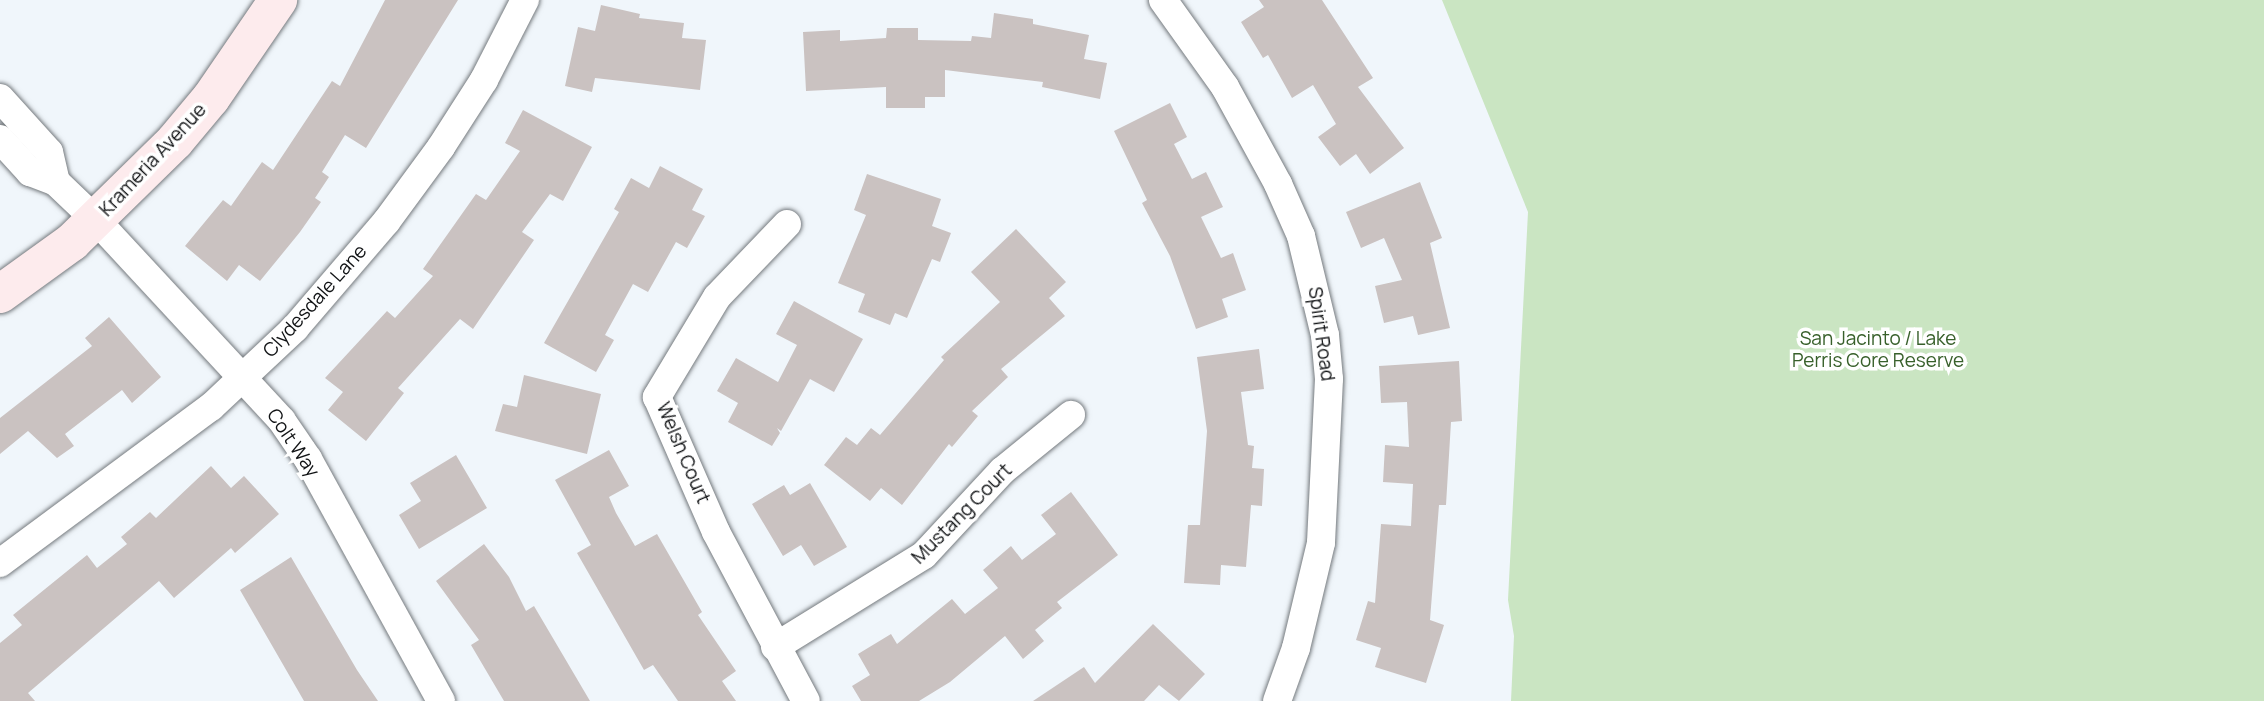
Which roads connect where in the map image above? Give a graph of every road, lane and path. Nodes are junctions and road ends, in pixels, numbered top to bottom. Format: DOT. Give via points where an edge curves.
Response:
graph roads {
  1 [pos="278,0"];
  2 [pos="525,0"];
  3 [pos="1163,0"];
  4 [pos="0,99"];
  5 [pos="0,139"];
  6 [pos="56,182"];
  7 [pos="97,221"];
  8 [pos="787,224"];
  9 [pos="0,294"];
  10 [pos="243,377"];
  11 [pos="1071,415"];
  12 [pos="0,563"];
  13 [pos="775,647"];
  14 [pos="441,701"];
  15 [pos="806,701"];
  16 [pos="1277,701"];
  1 -- 7 [label="street, Krameria Avenue" via="211,99"];
  2 -- 10 [label="street, Clydesdale Lane" via="484,80 386,222 295,328"];
  3 -- 16 [label="street, Spirit Road" via="1225,87 1278,184 1301,236 1325,335 1329,379 1321,543 1296,648"];
  4 -- 6 [label="street" via="49,152"];
  5 -- 6 [label="street" via="30,172"];
  6 -- 7 [label="street, Colt Way"];
  7 -- 9 [label="street, Krameria Avenue"];
  7 -- 10 [label="street, Colt Way"];
  8 -- 13 [label="street, Welsh Court" via="717,297 657,397 716,532"];
  10 -- 12 [label="street, Clydesdale Lane" via="160,447"];
  10 -- 14 [label="street, Colt Way" via="308,459"];
  11 -- 13 [label="street, Mustang Court" via="1002,471 924,555"];
  13 -- 15 [label="street, Welsh Court"];
}
